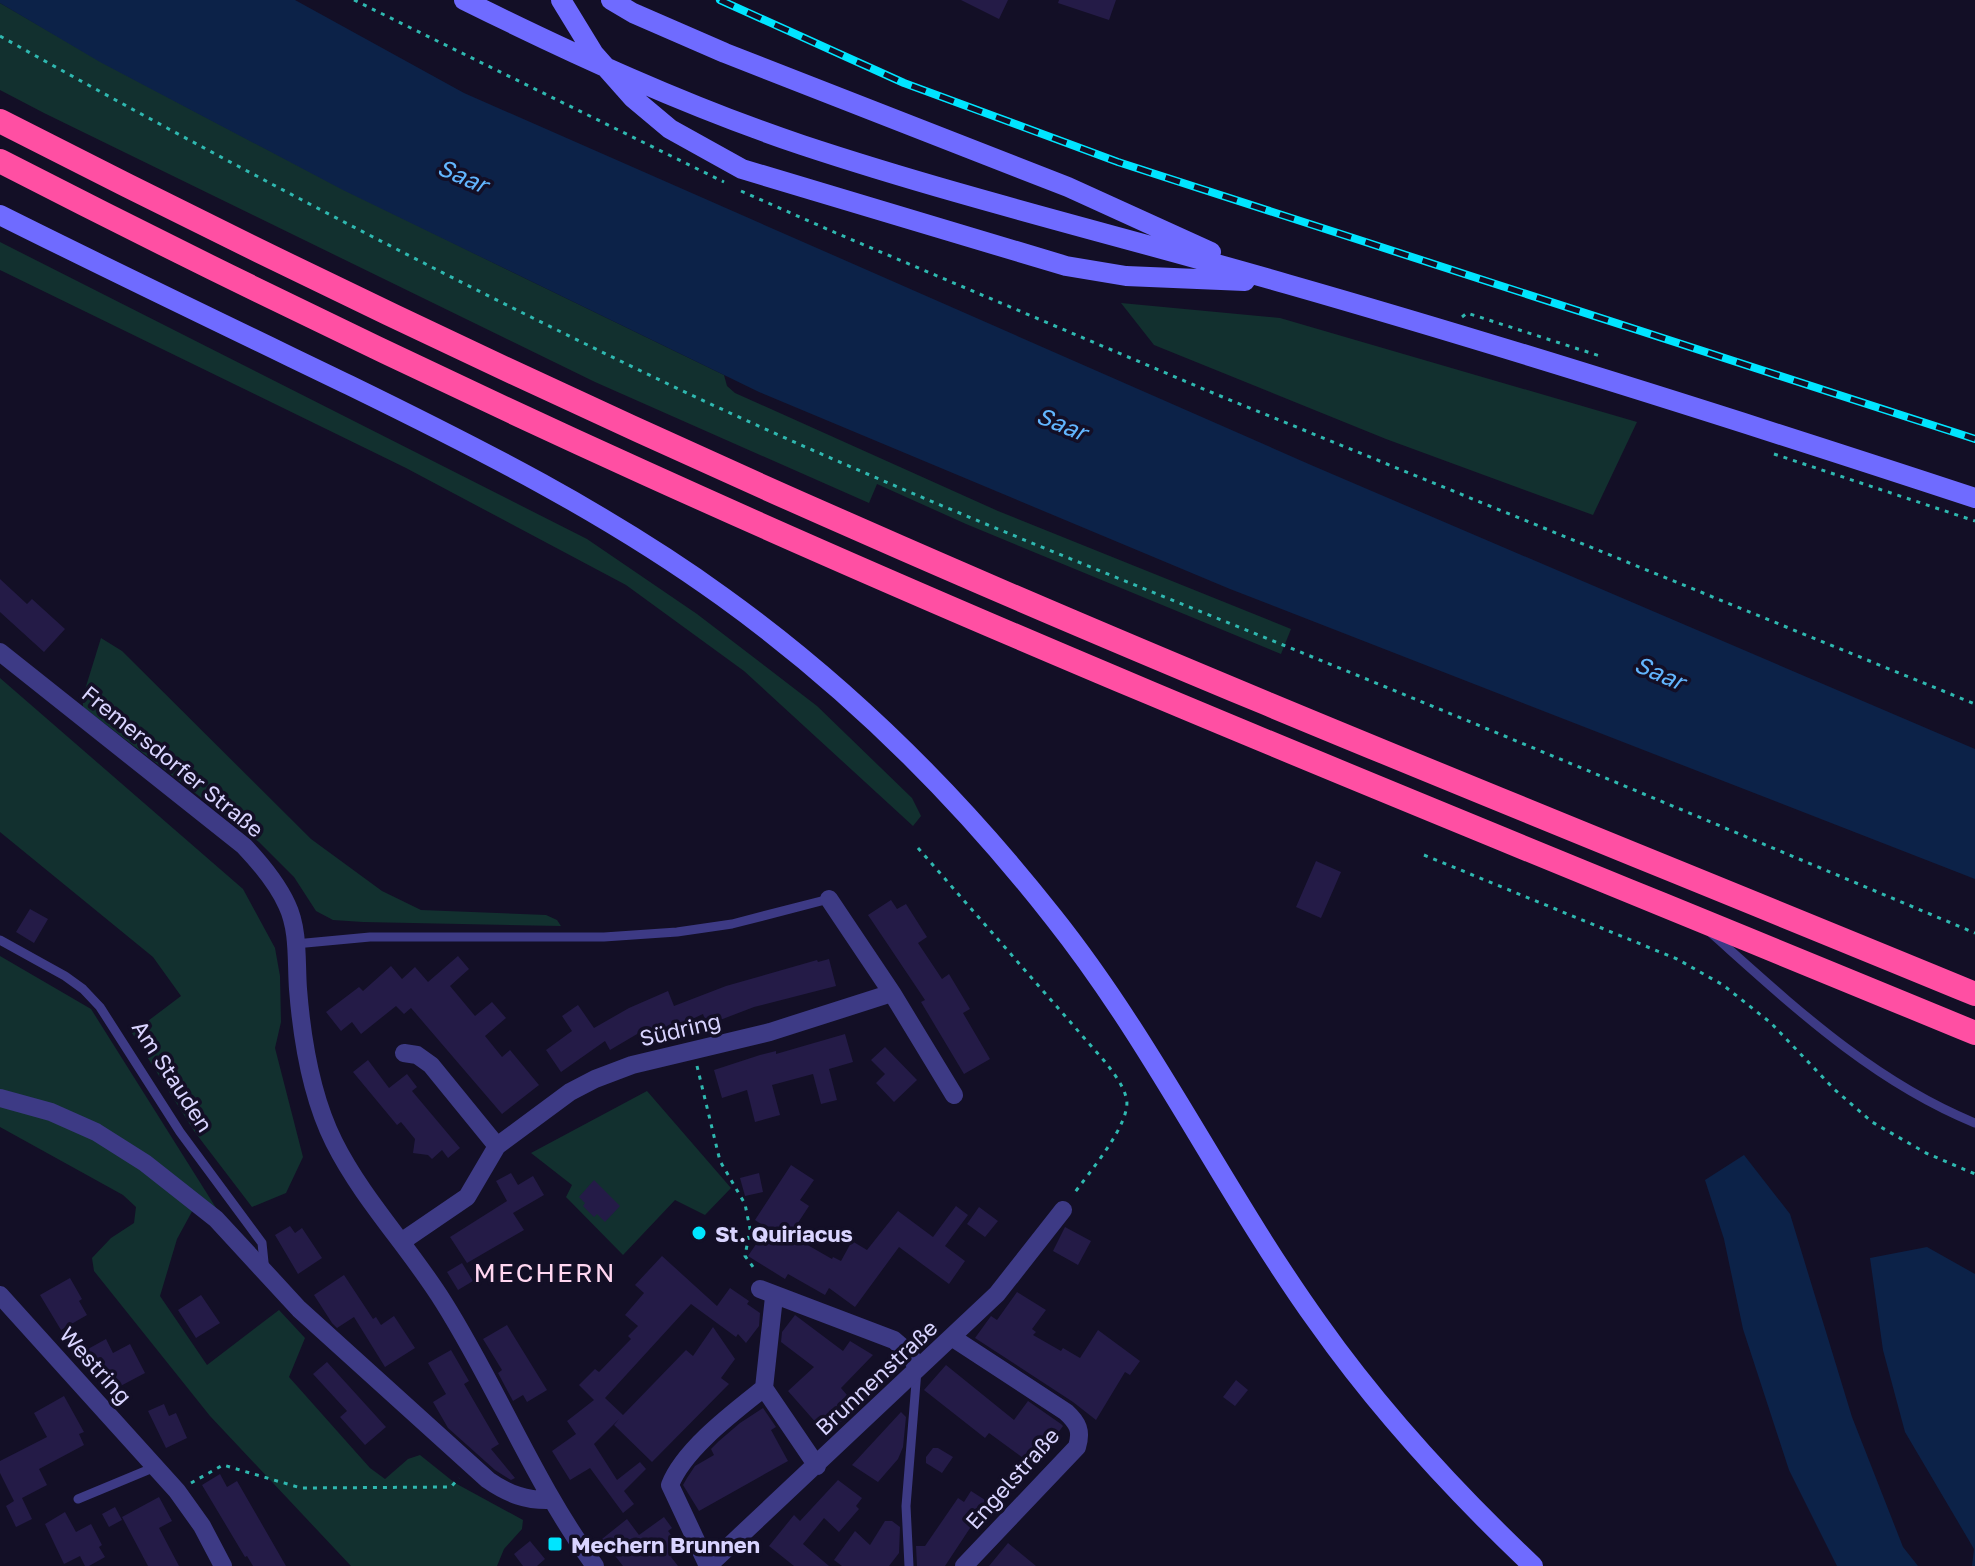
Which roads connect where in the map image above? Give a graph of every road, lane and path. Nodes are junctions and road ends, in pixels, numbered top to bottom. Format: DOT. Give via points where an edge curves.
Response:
graph roads {
  1 [pos="354,0"];
  2 [pos="464,0"];
  3 [pos="561,0"];
  4 [pos="611,0"];
  5 [pos="0,36"];
  6 [pos="0,121"];
  7 [pos="0,161"];
  8 [pos="0,215"];
  9 [pos="1281,282"];
  10 [pos="1975,498"];
  11 [pos="0,652"];
  12 [pos="1975,704"];
  13 [pos="918,848"];
  14 [pos="1424,855"];
  15 [pos="829,899"];
  16 [pos="1690,915"];
  17 [pos="1975,933"];
  18 [pos="0,940"];
  19 [pos="295,944"];
  20 [pos="892,993"];
  21 [pos="1975,994"];
  22 [pos="1975,1033"];
  23 [pos="694,1050"];
  24 [pos="404,1053"];
  25 [pos="954,1095"];
  26 [pos="0,1098"];
  27 [pos="1975,1123"];
  28 [pos="497,1146"];
  29 [pos="1975,1174"];
  30 [pos="1063,1210"];
  31 [pos="401,1242"];
  32 [pos="265,1272"];
  33 [pos="767,1293"];
  34 [pos="0,1295"];
  35 [pos="953,1338"];
  36 [pos="917,1368"];
  37 [pos="764,1388"];
  38 [pos="471,1465"];
  39 [pos="817,1466"];
  40 [pos="155,1467"];
  41 [pos="177,1491"];
  42 [pos="78,1499"];
  43 [pos="551,1500"];
  44 [pos="223,1566"];
  45 [pos="595,1566"];
  46 [pos="708,1566"];
  47 [pos="909,1566"];
  48 [pos="964,1566"];
  49 [pos="1533,1566"];
  1 -- 12 [label="path" via="836,233"];
  2 -- 9 [label="main road" via="535,35 799,144"];
  3 -- 9 [label="main road" via="616,81 670,129 742,169 1098,273"];
  4 -- 9 [label="main road" via="725,53 1068,187"];
  5 -- 17 [label="path" via="325,213 689,393 971,518"];
  6 -- 21 [label="highway" via="326,284 865,532"];
  7 -- 16 [label="highway" via="310,316 656,478 1109,675"];
  8 -- 49 [label="main road" via="470,445 616,526 724,598 875,722 987,838 1055,918 1318,1323 1396,1422"];
  9 -- 10 [label="main road"];
  11 -- 19 [label="street, Fremersdorfer Straße" via="244,846 287,905"];
  13 -- 30 [label="path" via="1107,1064 1127,1097 1120,1127"];
  14 -- 29 [label="path" via="1677,959 1723,985 1771,1023 1872,1122"];
  15 -- 19 [label="lane" via="677,932 370,937"];
  15 -- 20 [label="street"];
  16 -- 22 [label="highway"];
  16 -- 27 [label="lane" via="1867,1065"];
  18 -- 32 [label="lane, Am Stauden" via="65,976 100,1007 180,1132 262,1243"];
  19 -- 31 [label="street, Fremersdorfer Straße" via="298,993 317,1097 334,1142"];
  20 -- 23 [label="street, Südring"];
  20 -- 25 [label="street"];
  23 -- 28 [label="street, Südring" via="595,1079"];
  23 -- 33 [label="path" via="720,1161 745,1204 750,1229 745,1256"];
  24 -- 28 [label="street" via="431,1065"];
  26 -- 32 [label="street, Am Stauden" via="96,1132 145,1163 216,1219"];
  28 -- 31 [label="street, Südring" via="467,1197"];
  30 -- 35 [label="street, Brunnenstraße" via="1015,1273"];
  31 -- 43 [label="street, Fremersdorfer Straße" via="470,1346"];
  32 -- 38 [label="street, Am Stauden"];
  33 -- 36 [label="street" via="894,1340"];
  33 -- 37 [label="street"];
  34 -- 40 [label="street, Westring"];
  35 -- 36 [label="street, Brunnenstraße"];
  35 -- 48 [label="street, Engelstraße" via="1066,1412 1077,1422 1081,1437"];
  36 -- 39 [label="street, Brunnenstraße"];
  36 -- 47 [label="lane" via="906,1506"];
  37 -- 39 [label="street"];
  37 -- 46 [label="street" via="673,1475 670,1485"];
  38 -- 41 [label="path" via="451,1487 301,1488 223,1465"];
  38 -- 43 [label="street, Am Stauden" via="506,1492"];
  39 -- 46 [label="street, Brunnenstraße"];
  40 -- 41 [label="street, Westring"];
  40 -- 42 [label="lane"];
  41 -- 44 [label="street, Westring"];
  43 -- 45 [label="street, Fremersdorfer Straße"];
}
